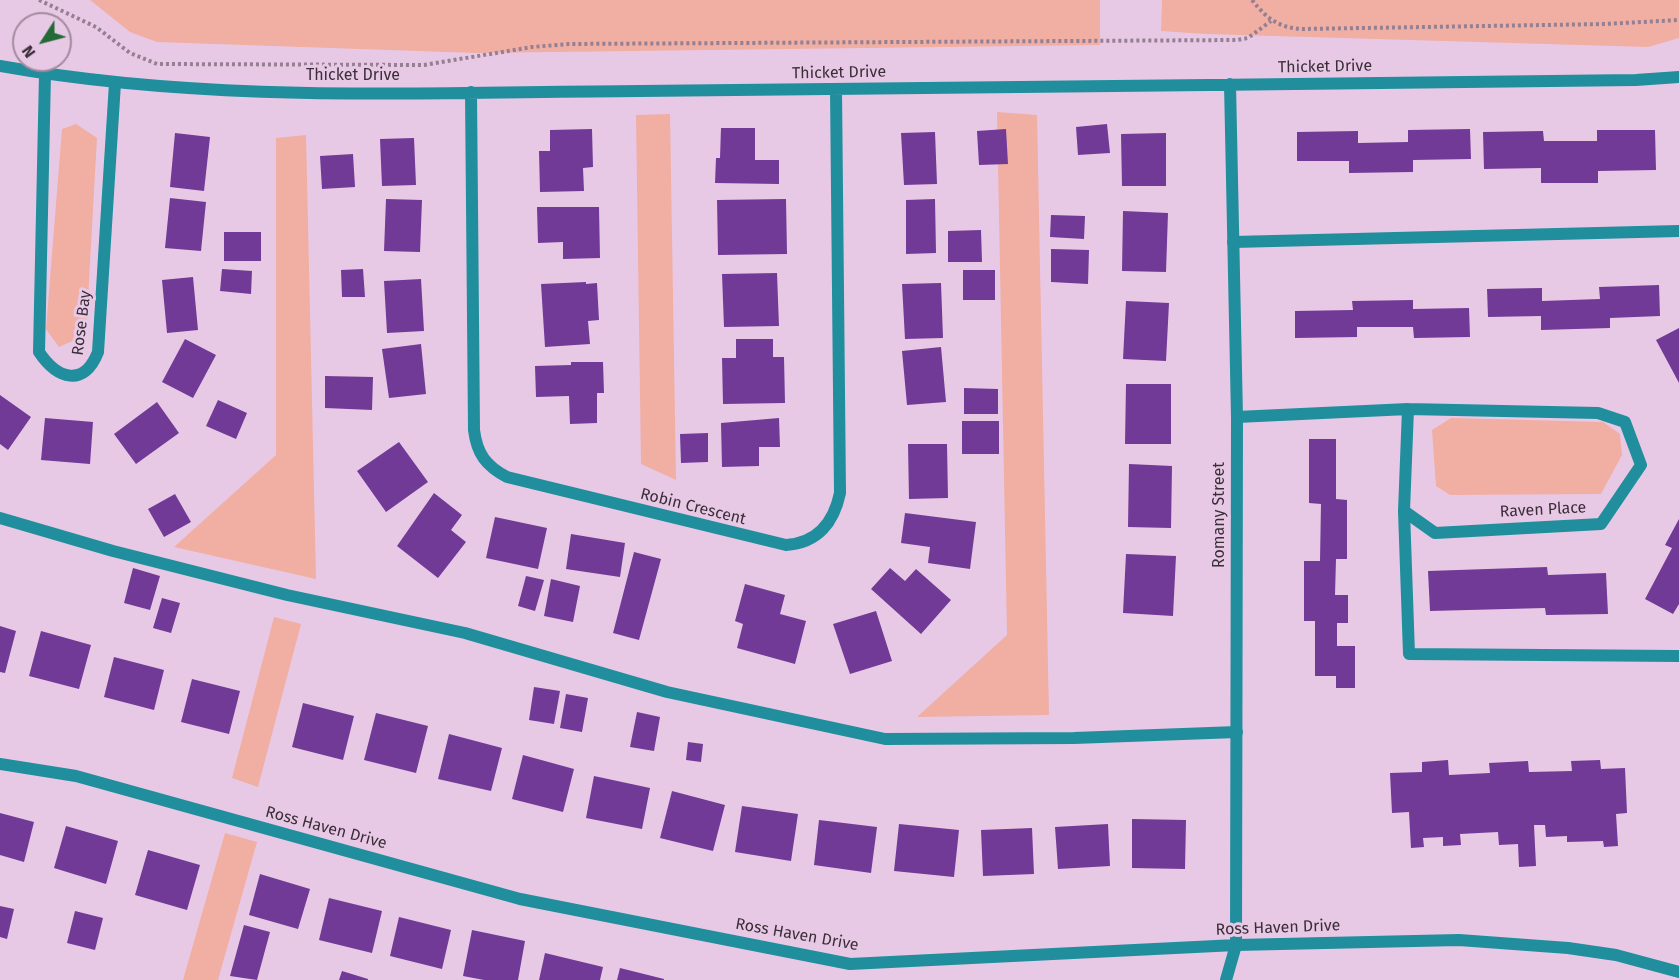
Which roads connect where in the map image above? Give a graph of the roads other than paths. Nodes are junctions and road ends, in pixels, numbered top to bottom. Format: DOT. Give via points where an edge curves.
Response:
graph roads {
  1 [pos="0,66"];
  2 [pos="45,74"];
  3 [pos="1679,77"];
  4 [pos="116,83"];
  5 [pos="1230,84"];
  6 [pos="836,89"];
  7 [pos="471,92"];
  8 [pos="1679,231"];
  9 [pos="1233,242"];
  10 [pos="1408,409"];
  11 [pos="1237,417"];
  12 [pos="1404,511"];
  13 [pos="0,518"];
  14 [pos="1679,656"];
  15 [pos="1237,732"];
  16 [pos="0,764"];
  17 [pos="1236,945"];
  18 [pos="1679,972"];
  19 [pos="1226,980"];
  1 -- 2 [label="street, Thicket Drive"];
  2 -- 4 [label="street, Thicket Drive"];
  2 -- 4 [label="street, Rose Bay" via="39,352 48,366 68,376 82,374 93,366 98,352"];
  3 -- 5 [label="street, Thicket Drive"];
  4 -- 7 [label="street, Thicket Drive" via="264,93"];
  5 -- 6 [label="street, Thicket Drive"];
  5 -- 9 [label="street, Romany Street"];
  6 -- 7 [label="street, Thicket Drive"];
  6 -- 7 [label="street, Robin Crescent" via="840,493 836,513 826,526 801,544 786,546 507,477 483,459 474,430"];
  8 -- 9 [label="street"];
  9 -- 11 [label="street, Romany Street"];
  10 -- 11 [label="street, Raven Place"];
  10 -- 12 [label="street"];
  10 -- 12 [label="street, Raven Place" via="1598,412 1625,423 1641,465 1601,524 1435,533"];
  11 -- 15 [label="street, Romany Street"];
  12 -- 14 [label="street" via="1409,654"];
  13 -- 15 [label="street" via="287,595 465,633 667,692 885,739"];
  15 -- 17 [label="street, Romany Street"];
  16 -- 17 [label="street, Ross Haven Drive" via="76,776 520,898 850,964"];
  17 -- 18 [label="street, Ross Haven Drive" via="1459,940 1568,948 1616,955"];
  17 -- 19 [label="street, Romany Street"];
}
